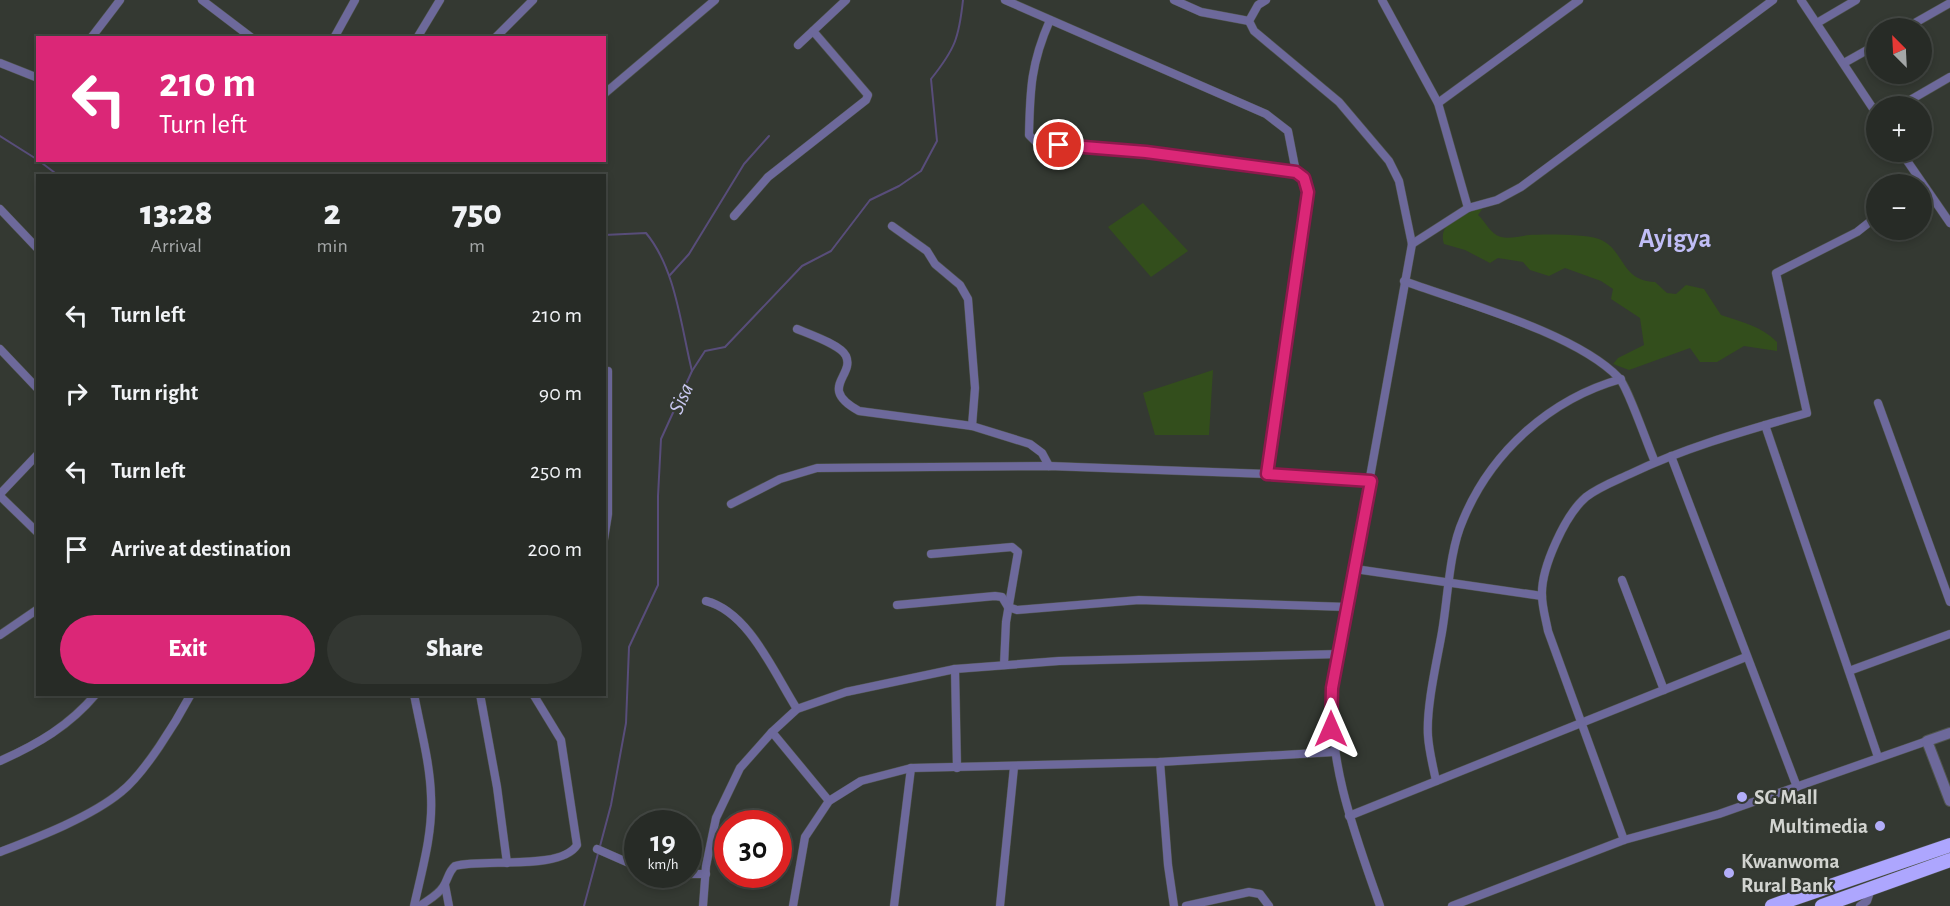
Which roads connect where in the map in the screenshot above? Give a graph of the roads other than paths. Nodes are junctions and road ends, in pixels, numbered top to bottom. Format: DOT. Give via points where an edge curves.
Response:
graph roads {
  1 [pos="120,0"];
  2 [pos="202,0"];
  3 [pos="355,0"];
  4 [pos="440,0"];
  5 [pos="533,0"];
  6 [pos="715,0"];
  7 [pos="846,0"];
  8 [pos="1005,0"];
  9 [pos="1174,0"];
  10 [pos="1266,0"];
  11 [pos="1382,0"];
  12 [pos="1579,0"];
  13 [pos="1773,0"];
  14 [pos="1801,0"];
  15 [pos="1856,0"];
  16 [pos="1950,3"];
  17 [pos="1924,18"];
  18 [pos="1050,20"];
  19 [pos="1249,21"];
  20 [pos="1817,23"];
  21 [pos="813,31"];
  22 [pos="93,36"];
  23 [pos="249,36"];
  24 [pos="335,36"];
  25 [pos="418,36"];
  26 [pos="497,36"];
  27 [pos="798,45"];
  28 [pos="1866,51"];
  29 [pos="0,63"];
  30 [pos="1844,63"];
  31 [pos="36,77"];
  32 [pos="1950,77"];
  33 [pos="606,92"];
  34 [pos="1917,96"];
  35 [pos="1866,97"];
  36 [pos="1438,103"];
  37 [pos="1296,172"];
  38 [pos="1932,198"];
  39 [pos="1468,208"];
  40 [pos="0,209"];
  41 [pos="734,216"];
  42 [pos="1949,220"];
  43 [pos="1866,225"];
  44 [pos="892,226"];
  45 [pos="1412,244"];
  46 [pos="36,247"];
  47 [pos="1404,281"];
  48 [pos="797,329"];
  49 [pos="0,349"];
  50 [pos="608,370"];
  51 [pos="1621,379"];
  52 [pos="36,387"];
  53 [pos="1878,403"];
  54 [pos="1765,425"];
  55 [pos="972,426"];
  56 [pos="36,456"];
  57 [pos="1671,456"];
  58 [pos="1654,462"];
  59 [pos="1049,466"];
  60 [pos="1267,474"];
  61 [pos="1371,481"];
  62 [pos="0,495"];
  63 [pos="731,504"];
  64 [pos="606,514"];
  65 [pos="36,531"];
  66 [pos="931,555"];
  67 [pos="1355,569"];
  68 [pos="1622,580"];
  69 [pos="1450,583"];
  70 [pos="1542,596"];
  71 [pos="706,601"];
  72 [pos="1950,602"];
  73 [pos="897,605"];
  74 [pos="1008,607"];
  75 [pos="1348,607"];
  76 [pos="36,610"];
  77 [pos="1950,634"];
  78 [pos="0,635"];
  79 [pos="1340,654"];
  80 [pos="1746,657"];
  81 [pos="1004,665"];
  82 [pos="955,669"];
  83 [pos="1849,671"];
  84 [pos="1664,690"];
  85 [pos="94,696"];
  86 [pos="190,696"];
  87 [pos="414,696"];
  88 [pos="480,696"];
  89 [pos="534,696"];
  90 [pos="797,709"];
  91 [pos="1580,725"];
  92 [pos="772,732"];
  93 [pos="1950,733"];
  94 [pos="1927,741"];
  95 [pos="1334,752"];
  96 [pos="1878,757"];
  97 [pos="0,761"];
  98 [pos="1160,762"];
  99 [pos="1014,767"];
  100 [pos="912,768"];
  101 [pos="957,768"];
  102 [pos="1436,781"];
  103 [pos="1797,787"];
  104 [pos="829,801"];
  105 [pos="1950,801"];
  106 [pos="1349,816"];
  107 [pos="1624,840"];
  108 [pos="1950,844"];
  109 [pos="597,849"];
  110 [pos="0,852"];
  111 [pos="1950,860"];
  112 [pos="624,861"];
  113 [pos="507,863"];
  114 [pos="702,874"];
  115 [pos="706,874"];
  116 [pos="445,885"];
  117 [pos="1871,888"];
  118 [pos="414,906"];
  119 [pos="420,906"];
  120 [pos="449,906"];
  121 [pos="703,906"];
  122 [pos="793,906"];
  123 [pos="894,906"];
  124 [pos="1000,906"];
  125 [pos="1174,906"];
  126 [pos="1186,906"];
  127 [pos="1269,906"];
  128 [pos="1380,906"];
  129 [pos="1452,906"];
  130 [pos="1772,906"];
  131 [pos="1822,906"];
  132 [pos="1860,906"];
  1 -- 22 [label="street"];
  2 -- 23 [label="street"];
  3 -- 24 [label="street"];
  4 -- 25 [label="street"];
  5 -- 26 [label="street"];
  6 -- 33 [label="street"];
  7 -- 21 [label="street"];
  8 -- 18 [label="street"];
  9 -- 19 [label="street" via="1201,12"];
  10 -- 19 [label="street" via="1258,4"];
  11 -- 36 [label="street"];
  12 -- 36 [label="street"];
  13 -- 39 [label="street" via="1521,187 1497,200"];
  14 -- 20 [label="street"];
  15 -- 20 [label="street"];
  16 -- 17 [label="street"];
  18 -- 37 [label="street" via="1280,123 1292,142"];
  18 -- 37 [label="street" via="1037,51 1030,84 1032,140"];
  19 -- 45 [label="street" via="1265,42 1339,102 1389,161 1399,181"];
  20 -- 30 [label="street"];
  21 -- 27 [label="street"];
  21 -- 41 [label="street" via="868,95 866,100 768,177"];
  28 -- 30 [label="street"];
  29 -- 31 [label="street"];
  30 -- 35 [label="street"];
  32 -- 34 [label="street"];
  36 -- 39 [label="street"];
  37 -- 60 [label="street" via="1304,178 1308,192"];
  38 -- 42 [label="street"];
  39 -- 45 [label="street"];
  40 -- 46 [label="street"];
  43 -- 54 [label="street" via="1776,273 1807,413"];
  44 -- 55 [label="street" via="927,251 969,299 975,388"];
  45 -- 47 [label="street"];
  47 -- 51 [label="street" via="1553,336"];
  47 -- 61 [label="street"];
  48 -- 55 [label="street" via="845,355 847,361 839,385 846,404 859,411"];
  49 -- 52 [label="street"];
  50 -- 64 [label="street"];
  51 -- 58 [label="street"];
  51 -- 69 [label="street" via="1572,398 1534,424 1500,455 1462,521"];
  53 -- 72 [label="street"];
  54 -- 57 [label="street"];
  54 -- 83 [label="street"];
  55 -- 59 [label="street" via="1030,444 1042,453"];
  56 -- 62 [label="street"];
  57 -- 58 [label="street"];
  57 -- 80 [label="street"];
  58 -- 70 [label="street" via="1584,499 1555,546"];
  59 -- 60 [label="street"];
  59 -- 63 [label="street" via="817,468 780,479"];
  60 -- 61 [label="street"];
  61 -- 67 [label="street"];
  62 -- 65 [label="street"];
  66 -- 74 [label="street" via="967,549 1016,549 1019,556"];
  67 -- 69 [label="street"];
  67 -- 75 [label="street"];
  68 -- 84 [label="street"];
  69 -- 70 [label="street"];
  69 -- 102 [label="street" via="1427,734"];
  70 -- 91 [label="street" via="1548,631"];
  71 -- 90 [label="street" via="729,610 743,623"];
  73 -- 74 [label="street" via="995,596 1002,597"];
  74 -- 75 [label="street" via="1045,609 1139,600"];
  74 -- 81 [label="street"];
  75 -- 79 [label="street"];
  76 -- 78 [label="street"];
  77 -- 83 [label="street"];
  79 -- 81 [label="street"];
  79 -- 95 [label="street" via="1332,688"];
  80 -- 84 [label="street"];
  80 -- 103 [label="street"];
  81 -- 82 [label="street"];
  82 -- 90 [label="street" via="846,692"];
  82 -- 101 [label="street"];
  83 -- 96 [label="street"];
  84 -- 91 [label="street"];
  85 -- 97 [label="street" via="77,717 50,736"];
  86 -- 110 [label="street" via="162,742 127,787 48,831"];
  87 -- 118 [label="street" via="432,798 428,843"];
  88 -- 113 [label="street"];
  89 -- 113 [label="street" via="561,740 577,845 567,855"];
  90 -- 92 [label="street"];
  91 -- 102 [label="street"];
  91 -- 107 [label="street"];
  92 -- 104 [label="street"];
  92 -- 115 [label="street" via="740,768 716,818"];
  93 -- 94 [label="street"];
  94 -- 96 [label="street"];
  94 -- 105 [label="street"];
  95 -- 98 [label="street"];
  95 -- 106 [label="street"];
  96 -- 103 [label="street"];
  98 -- 99 [label="street"];
  98 -- 125 [label="street"];
  99 -- 101 [label="street"];
  99 -- 124 [label="street"];
  100 -- 101 [label="street"];
  100 -- 104 [label="street" via="861,781"];
  100 -- 123 [label="street"];
  102 -- 106 [label="street"];
  103 -- 107 [label="street"];
  104 -- 122 [label="street" via="805,837"];
  106 -- 128 [label="street"];
  107 -- 129 [label="street"];
  108 -- 130 [label="highway"];
  109 -- 112 [label="street"];
  111 -- 117 [label="highway"];
  113 -- 116 [label="street" via="455,866"];
  114 -- 115 [label="street"];
  115 -- 121 [label="street"];
  116 -- 119 [label="street"];
  116 -- 120 [label="street"];
  117 -- 131 [label="highway"];
  117 -- 132 [label="street" via="1867,901"];
  126 -- 127 [label="street" via="1249,892 1260,894"];
}
